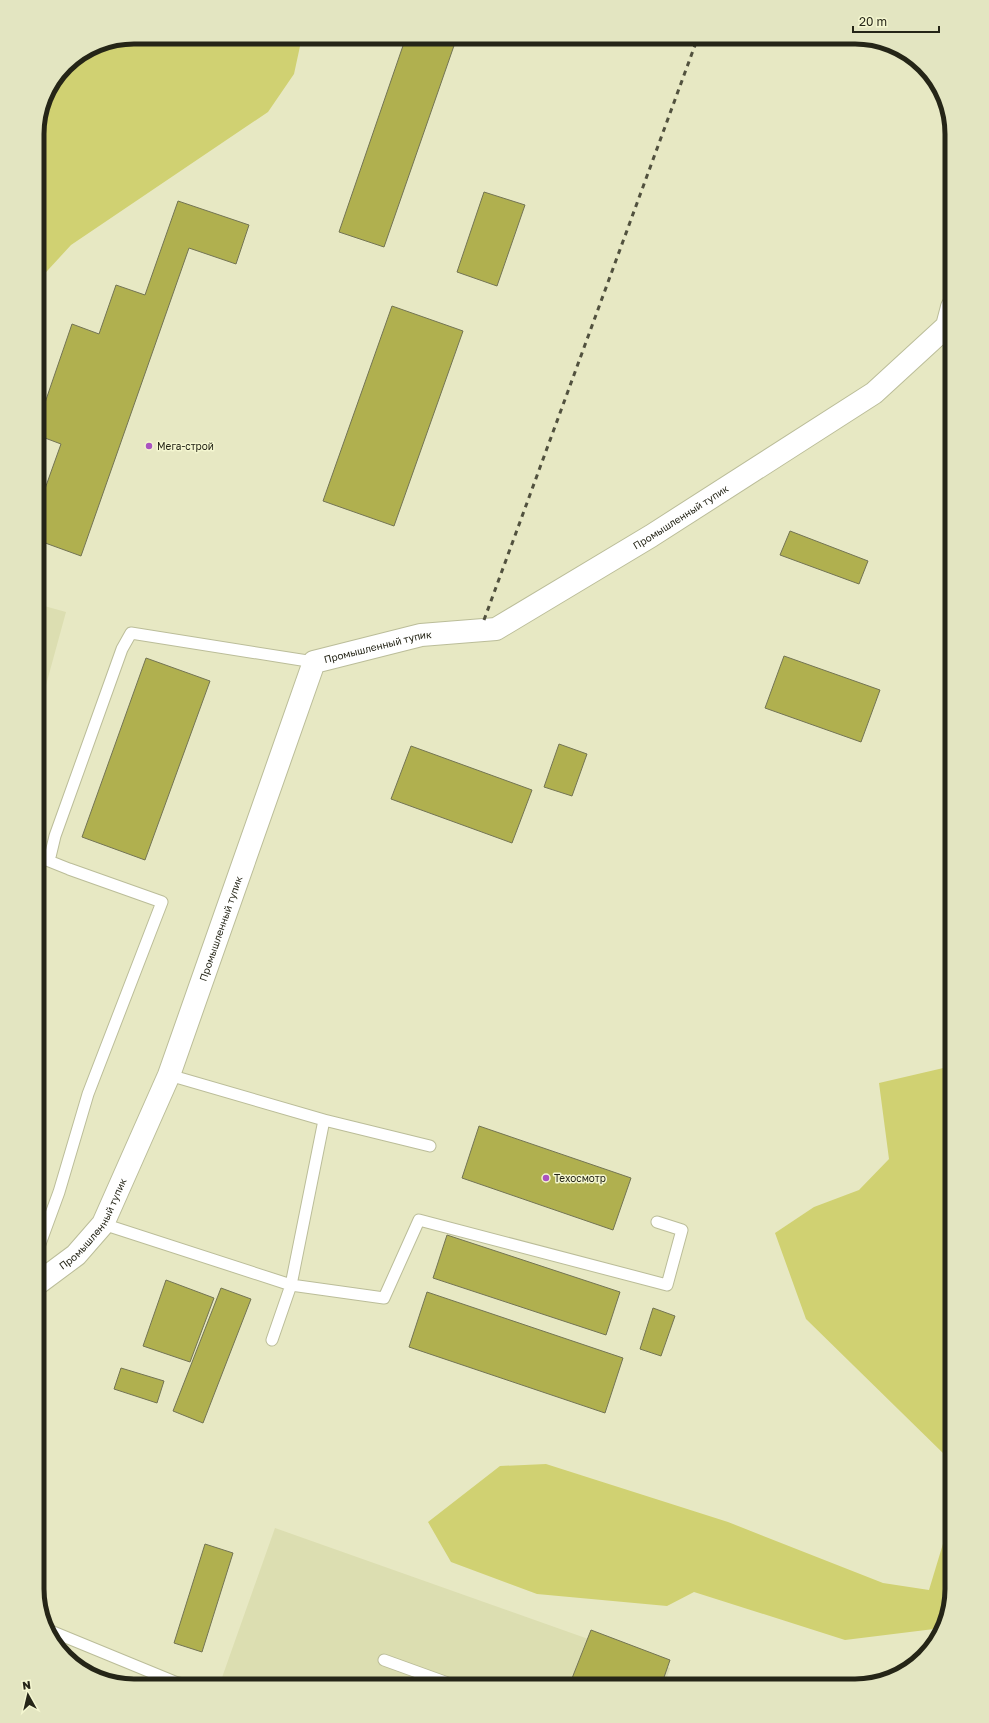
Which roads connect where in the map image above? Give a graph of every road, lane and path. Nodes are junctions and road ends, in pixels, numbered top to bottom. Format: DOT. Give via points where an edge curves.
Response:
graph roads {
  1 [pos="945,328"];
  2 [pos="314,662"];
  3 [pos="169,1075"];
  4 [pos="324,1120"];
  5 [pos="430,1146"];
  6 [pos="657,1222"];
  7 [pos="103,1224"];
  8 [pos="44,1233"];
  9 [pos="44,1279"];
  10 [pos="291,1285"];
  11 [pos="272,1340"];
  12 [pos="55,1633"];
  13 [pos="384,1660"];
  14 [pos="168,1679"];
  15 [pos="437,1679"];
  1 -- 2 [label="street, Промышленный тупик" via="874,393 651,536 496,629 421,635"];
  2 -- 3 [label="street, Промышленный тупик"];
  2 -- 8 [label="lane" via="131,633 122,649 55,836 50,861 162,902 88,1094"];
  3 -- 4 [label="lane"];
  3 -- 7 [label="street, Промышленный тупик"];
  4 -- 5 [label="lane"];
  4 -- 10 [label="lane"];
  6 -- 10 [label="lane" via="682,1230 667,1285 419,1220 384,1298"];
  7 -- 9 [label="street, Промышленный тупик" via="76,1255"];
  7 -- 10 [label="lane"];
  10 -- 11 [label="lane"];
  12 -- 14 [label="lane"];
  13 -- 15 [label="lane"];
}
